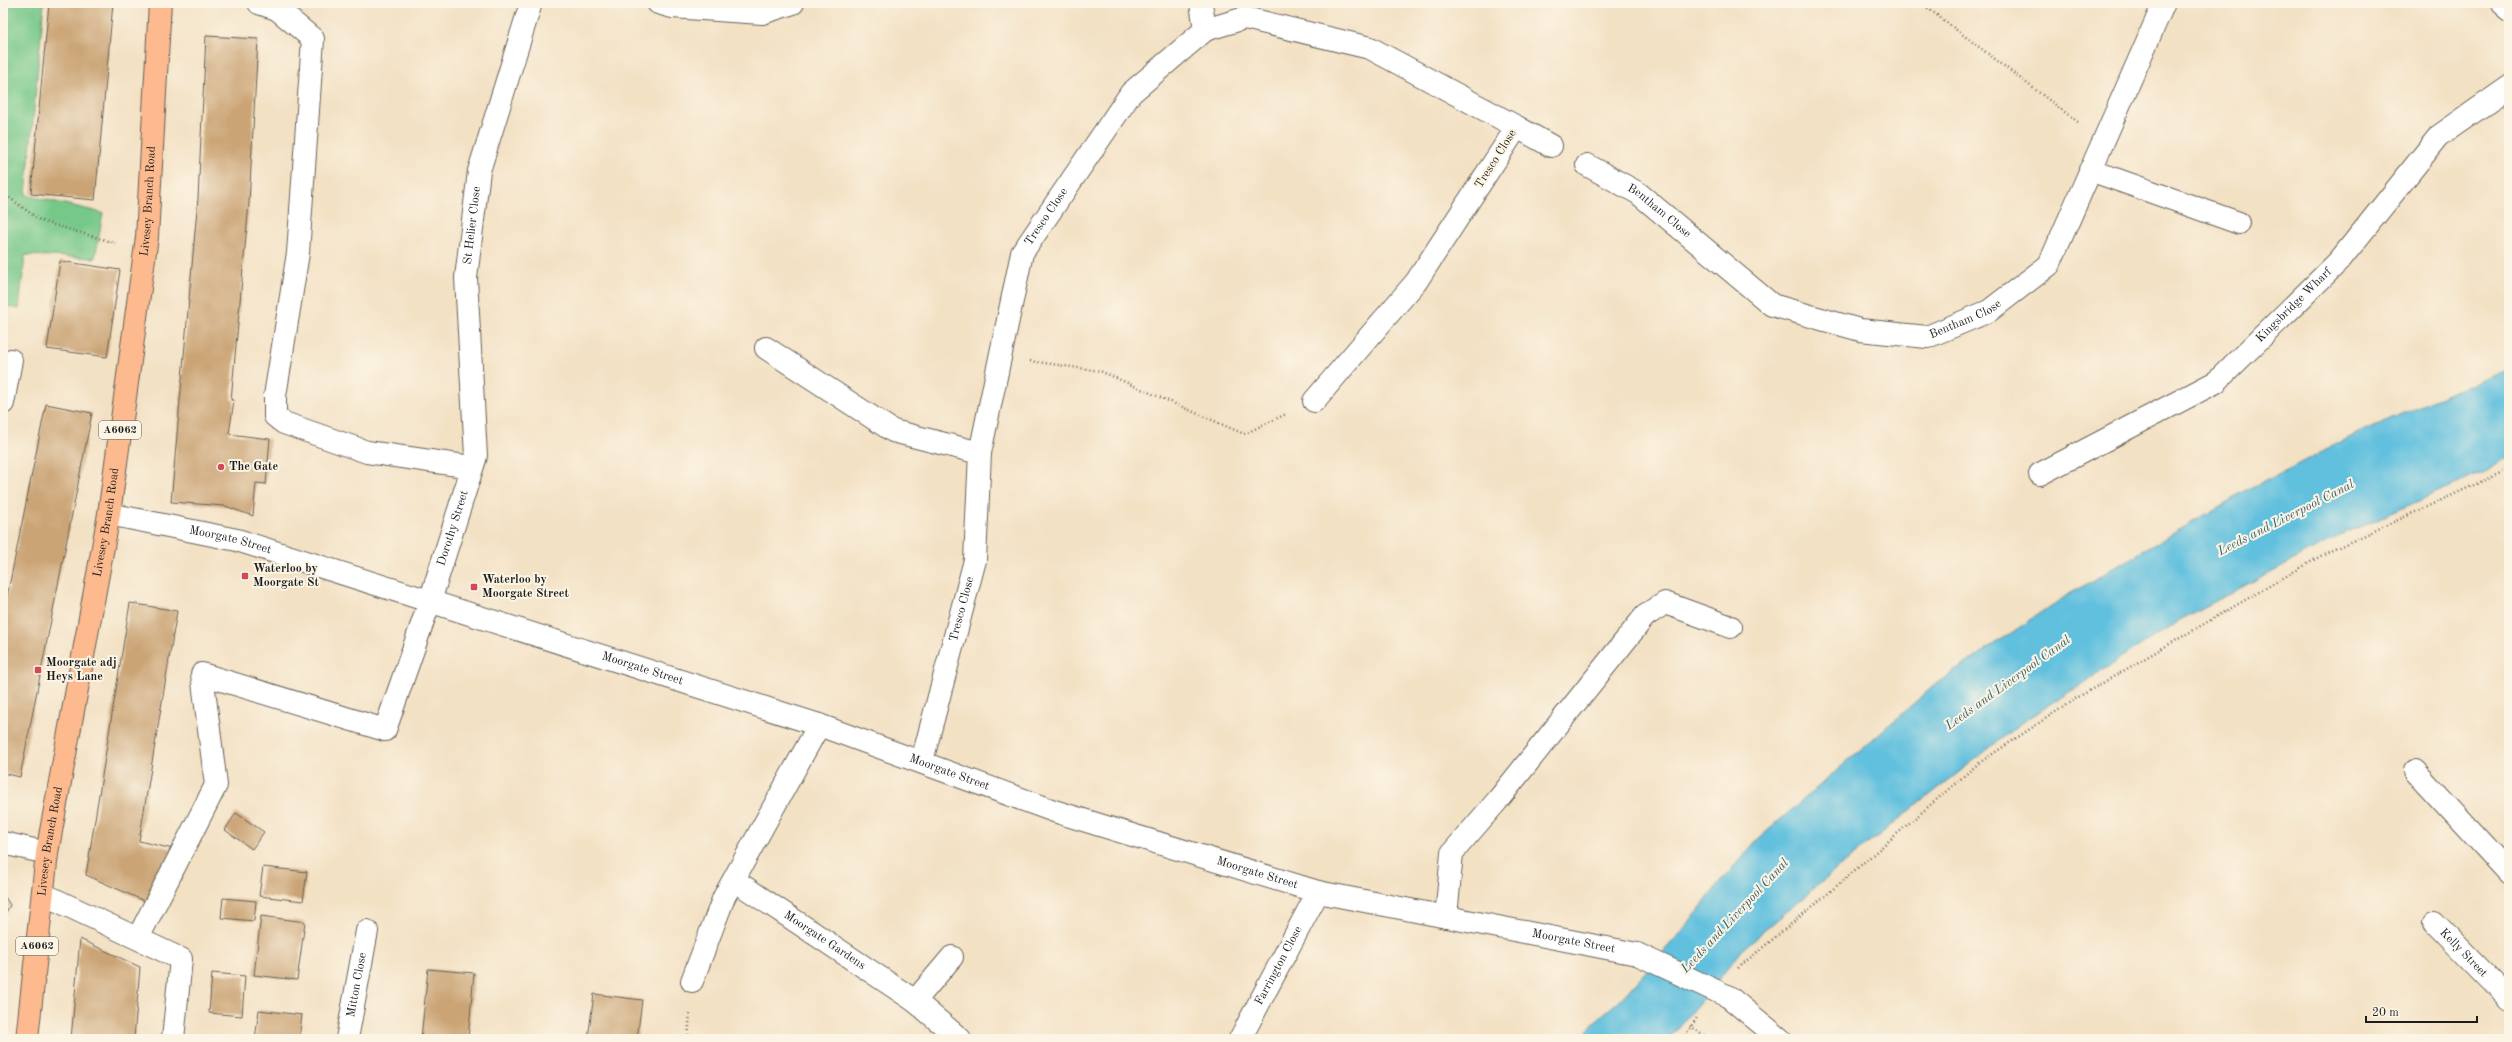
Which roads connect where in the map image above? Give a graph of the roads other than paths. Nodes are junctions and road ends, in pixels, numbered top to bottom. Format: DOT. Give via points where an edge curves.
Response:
graph roads {
  1 [pos="160,3"];
  2 [pos="259,3"];
  3 [pos="532,3"];
  4 [pos="658,3"];
  5 [pos="793,3"];
  6 [pos="1201,3"];
  7 [pos="2164,3"];
  8 [pos="2503,3"];
  9 [pos="2509,11"];
  10 [pos="1205,30"];
  11 [pos="2509,87"];
  12 [pos="1517,127"];
  13 [pos="1551,146"];
  14 [pos="1587,165"];
  15 [pos="2090,170"];
  16 [pos="2239,223"];
  17 [pos="766,348"];
  18 [pos="11,360"];
  19 [pos="1314,401"];
  20 [pos="3,403"];
  21 [pos="980,453"];
  22 [pos="474,461"];
  23 [pos="2040,474"];
  24 [pos="109,514"];
  25 [pos="430,600"];
  26 [pos="1731,627"];
  27 [pos="819,725"];
  28 [pos="922,761"];
  29 [pos="2415,771"];
  30 [pos="3,843"];
  31 [pos="47,853"];
  32 [pos="2509,873"];
  33 [pos="734,880"];
  34 [pos="1318,892"];
  35 [pos="43,894"];
  36 [pos="1446,917"];
  37 [pos="2434,923"];
  38 [pos="368,931"];
  39 [pos="138,938"];
  40 [pos="952,957"];
  41 [pos="692,981"];
  42 [pos="2509,1000"];
  43 [pos="915,1001"];
  44 [pos="27,1039"];
  45 [pos="173,1039"];
  46 [pos="347,1039"];
  47 [pos="960,1039"];
  48 [pos="1240,1039"];
  49 [pos="1780,1039"];
  1 -- 24 [label="main road, Livesey Branch Road / A6062" via="144,252"];
  2 -- 22 [label="street" via="277,8 313,39 298,253 275,396 275,416 284,423 366,452"];
  3 -- 22 [label="street, St Helier Close" via="479,172 467,270"];
  4 -- 5 [label="street" via="672,7 762,13"];
  6 -- 10 [label="street"];
  7 -- 15 [label="street, Bentham Close"];
  8 -- 9 [label="street"];
  10 -- 12 [label="street, Tresco Close" via="1245,18 1370,48"];
  10 -- 21 [label="street, Tresco Close" via="1131,93 1022,253"];
  11 -- 23 [label="street, Kingsbridge Wharf" via="2439,136 2339,261 2216,382"];
  12 -- 13 [label="street"];
  12 -- 19 [label="street, Tresco Close" via="1416,282"];
  14 -- 15 [label="street, Bentham Close" via="1638,193 1772,305 1860,330 1927,337 1989,311 2049,265"];
  15 -- 16 [label="street"];
  17 -- 21 [label="street" via="893,431"];
  18 -- 20 [label="street"];
  21 -- 28 [label="street, Tresco Close" via="975,560"];
  22 -- 25 [label="street, Dorothy Street"];
  24 -- 25 [label="street, Moorgate Street" via="237,540"];
  24 -- 31 [label="main road, Livesey Branch Road / A6062"];
  25 -- 27 [label="street, Moorgate Street"];
  25 -- 39 [label="street, Dorothy Street" via="386,730 202,674 216,785"];
  26 -- 36 [label="street" via="1665,603 1645,616 1497,801 1452,853"];
  27 -- 28 [label="street, Moorgate Street"];
  27 -- 33 [label="street"];
  28 -- 34 [label="street, Moorgate Street" via="1054,811"];
  29 -- 32 [label="street"];
  30 -- 31 [label="street"];
  31 -- 35 [label="main road, Livesey Branch Road / A6062"];
  33 -- 41 [label="street" via="724,897"];
  33 -- 43 [label="street, Moorgate Gardens"];
  34 -- 36 [label="street, Moorgate Street"];
  34 -- 48 [label="street, Farrington Close"];
  35 -- 39 [label="street"];
  35 -- 44 [label="main road, Livesey Branch Road / A6062"];
  36 -- 49 [label="street, Moorgate Street, bridge" via="1637,954 1729,997"];
  37 -- 42 [label="street, Kelly Street"];
  38 -- 46 [label="street, Mitton Close"];
  39 -- 45 [label="street" via="181,959"];
  40 -- 43 [label="street"];
  43 -- 47 [label="street, Moorgate Gardens"];
}
